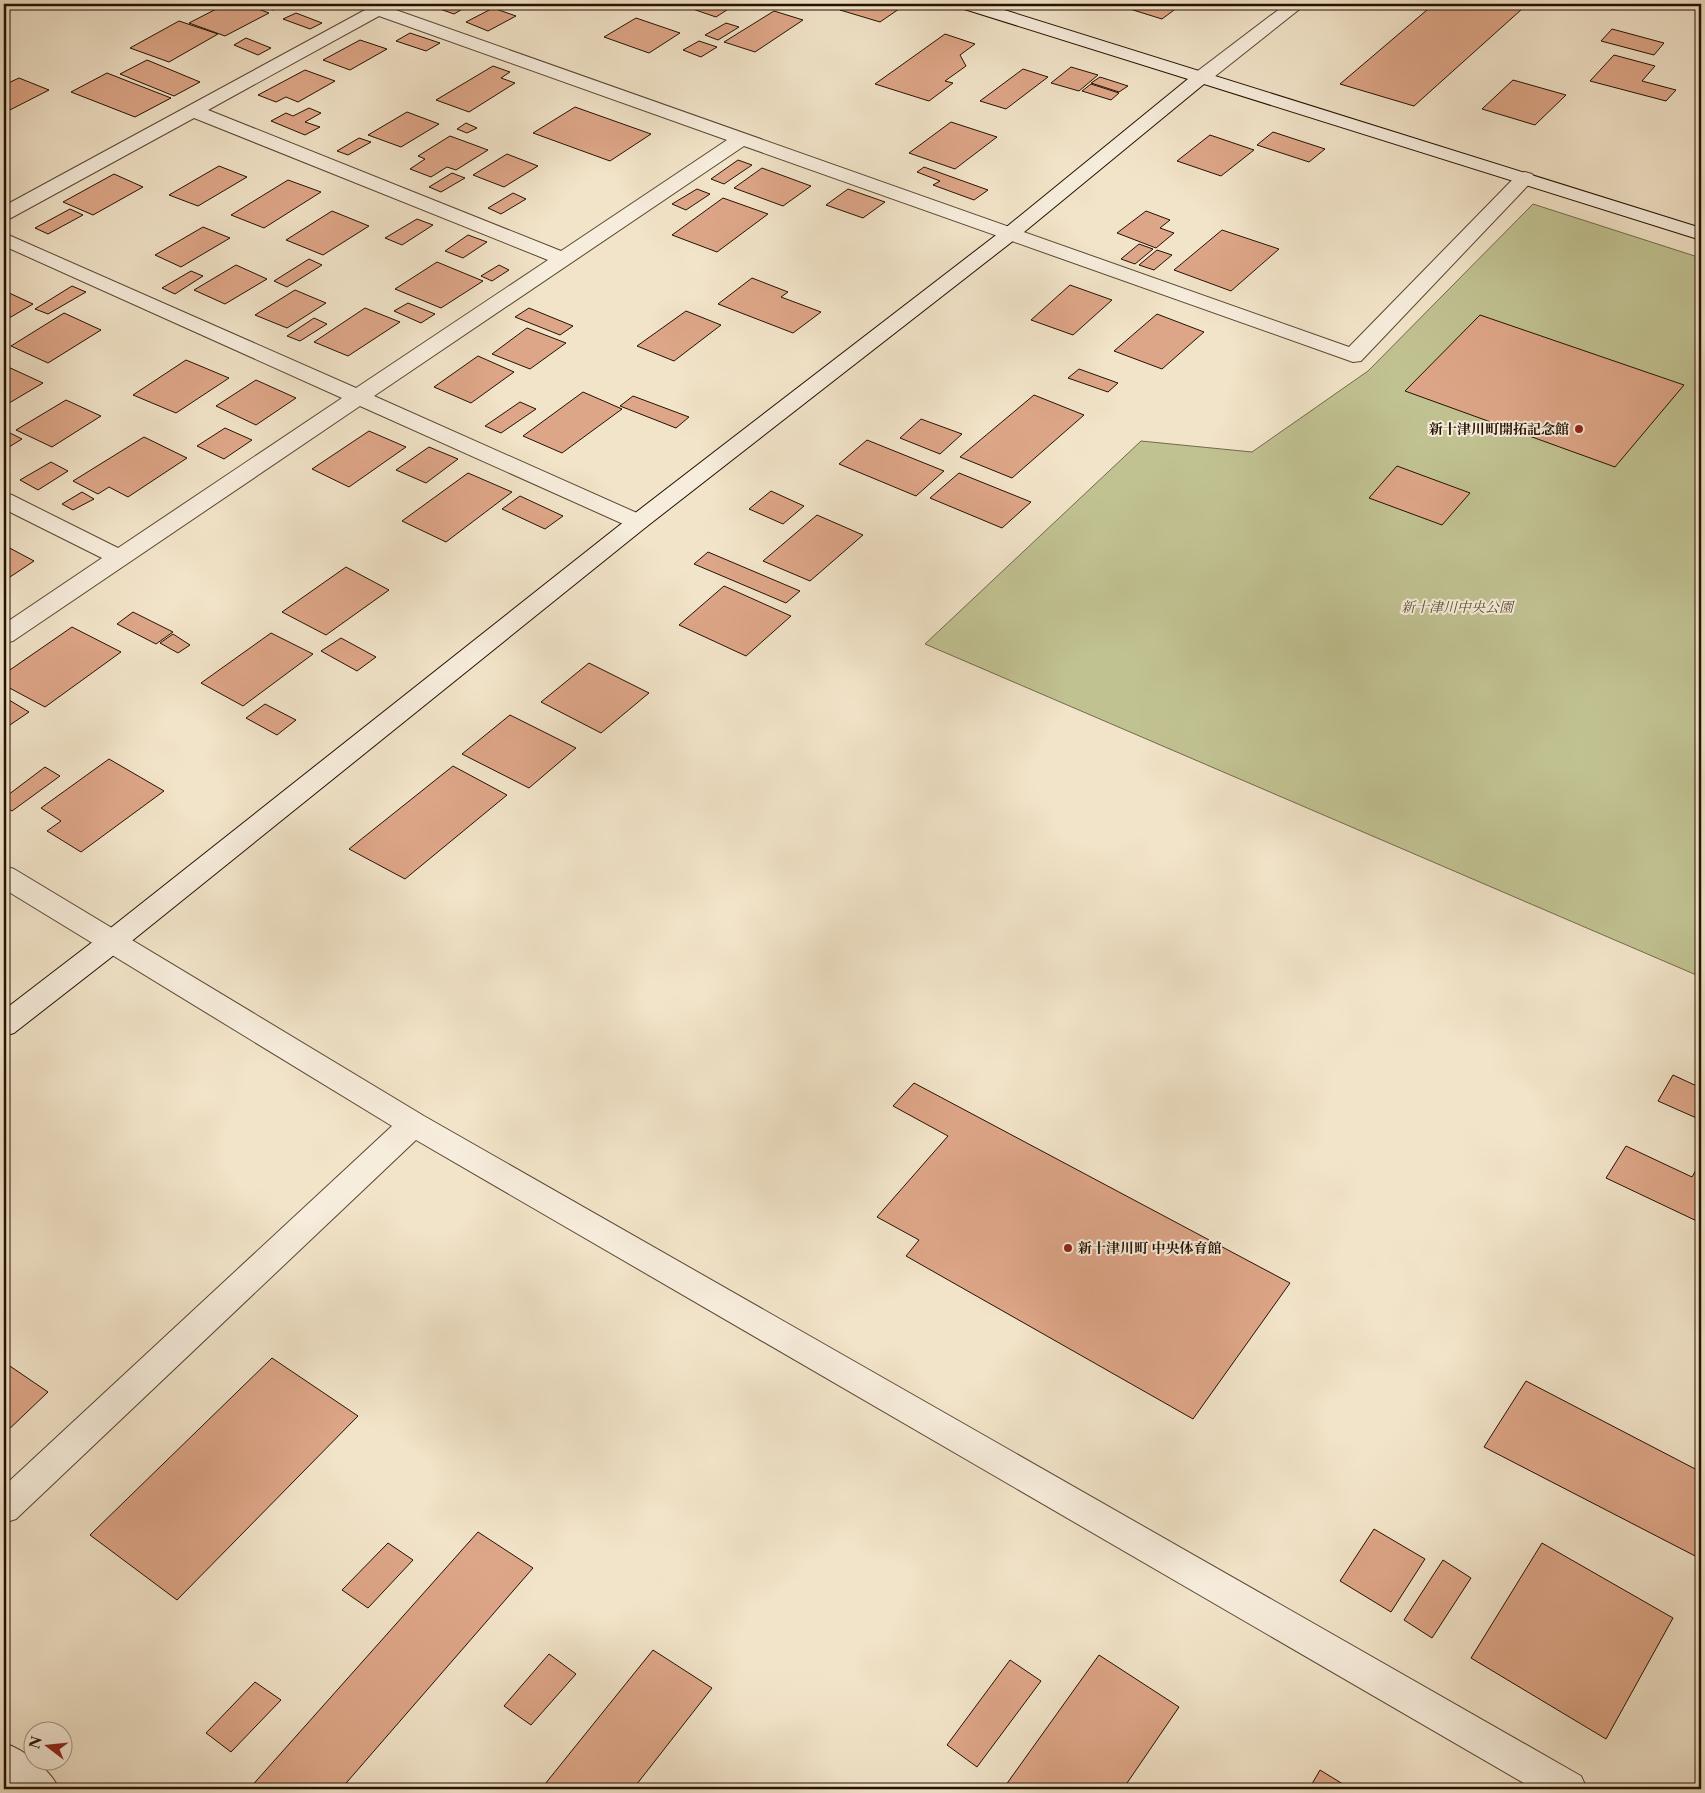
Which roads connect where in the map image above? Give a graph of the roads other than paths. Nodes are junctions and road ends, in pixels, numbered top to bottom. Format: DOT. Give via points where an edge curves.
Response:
graph roads {
  1 [pos="967,4"];
  2 [pos="1297,4"];
  3 [pos="383,7"];
  4 [pos="1202,77"];
  5 [pos="194,111"];
  6 [pos="742,139"];
  7 [pos="1525,178"];
  8 [pos="4,214"];
  9 [pos="1011,233"];
  10 [pos="1701,234"];
  11 [pos="4,239"];
  12 [pos="564,259"];
  13 [pos="357,398"];
  14 [pos="4,500"];
  15 [pos="638,522"];
  16 [pos="120,558"];
  17 [pos="4,635"];
  18 [pos="4,876"];
  19 [pos="113,941"];
  20 [pos="4,1025"];
  21 [pos="413,1124"];
  22 [pos="4,1508"];
  23 [pos="4,1760"];
  24 [pos="40,1789"];
  25 [pos="1568,1789"];
  1 -- 4 [label="street"];
  2 -- 4 [label="street"];
  3 -- 5 [label="street"];
  3 -- 6 [label="street"];
  4 -- 7 [label="street"];
  4 -- 9 [label="street"];
  5 -- 8 [label="street"];
  5 -- 12 [label="street"];
  6 -- 9 [label="street"];
  6 -- 12 [label="street"];
  7 -- 9 [label="street" via="1353,356"];
  7 -- 10 [label="street"];
  9 -- 15 [label="street"];
  11 -- 13 [label="street"];
  12 -- 13 [label="street"];
  13 -- 15 [label="street"];
  13 -- 16 [label="street"];
  14 -- 16 [label="street"];
  15 -- 19 [label="street"];
  16 -- 17 [label="street"];
  18 -- 19 [label="street"];
  19 -- 20 [label="street"];
  19 -- 21 [label="street"];
  21 -- 22 [label="street"];
  21 -- 25 [label="street"];
  23 -- 24 [label="street"];
}
